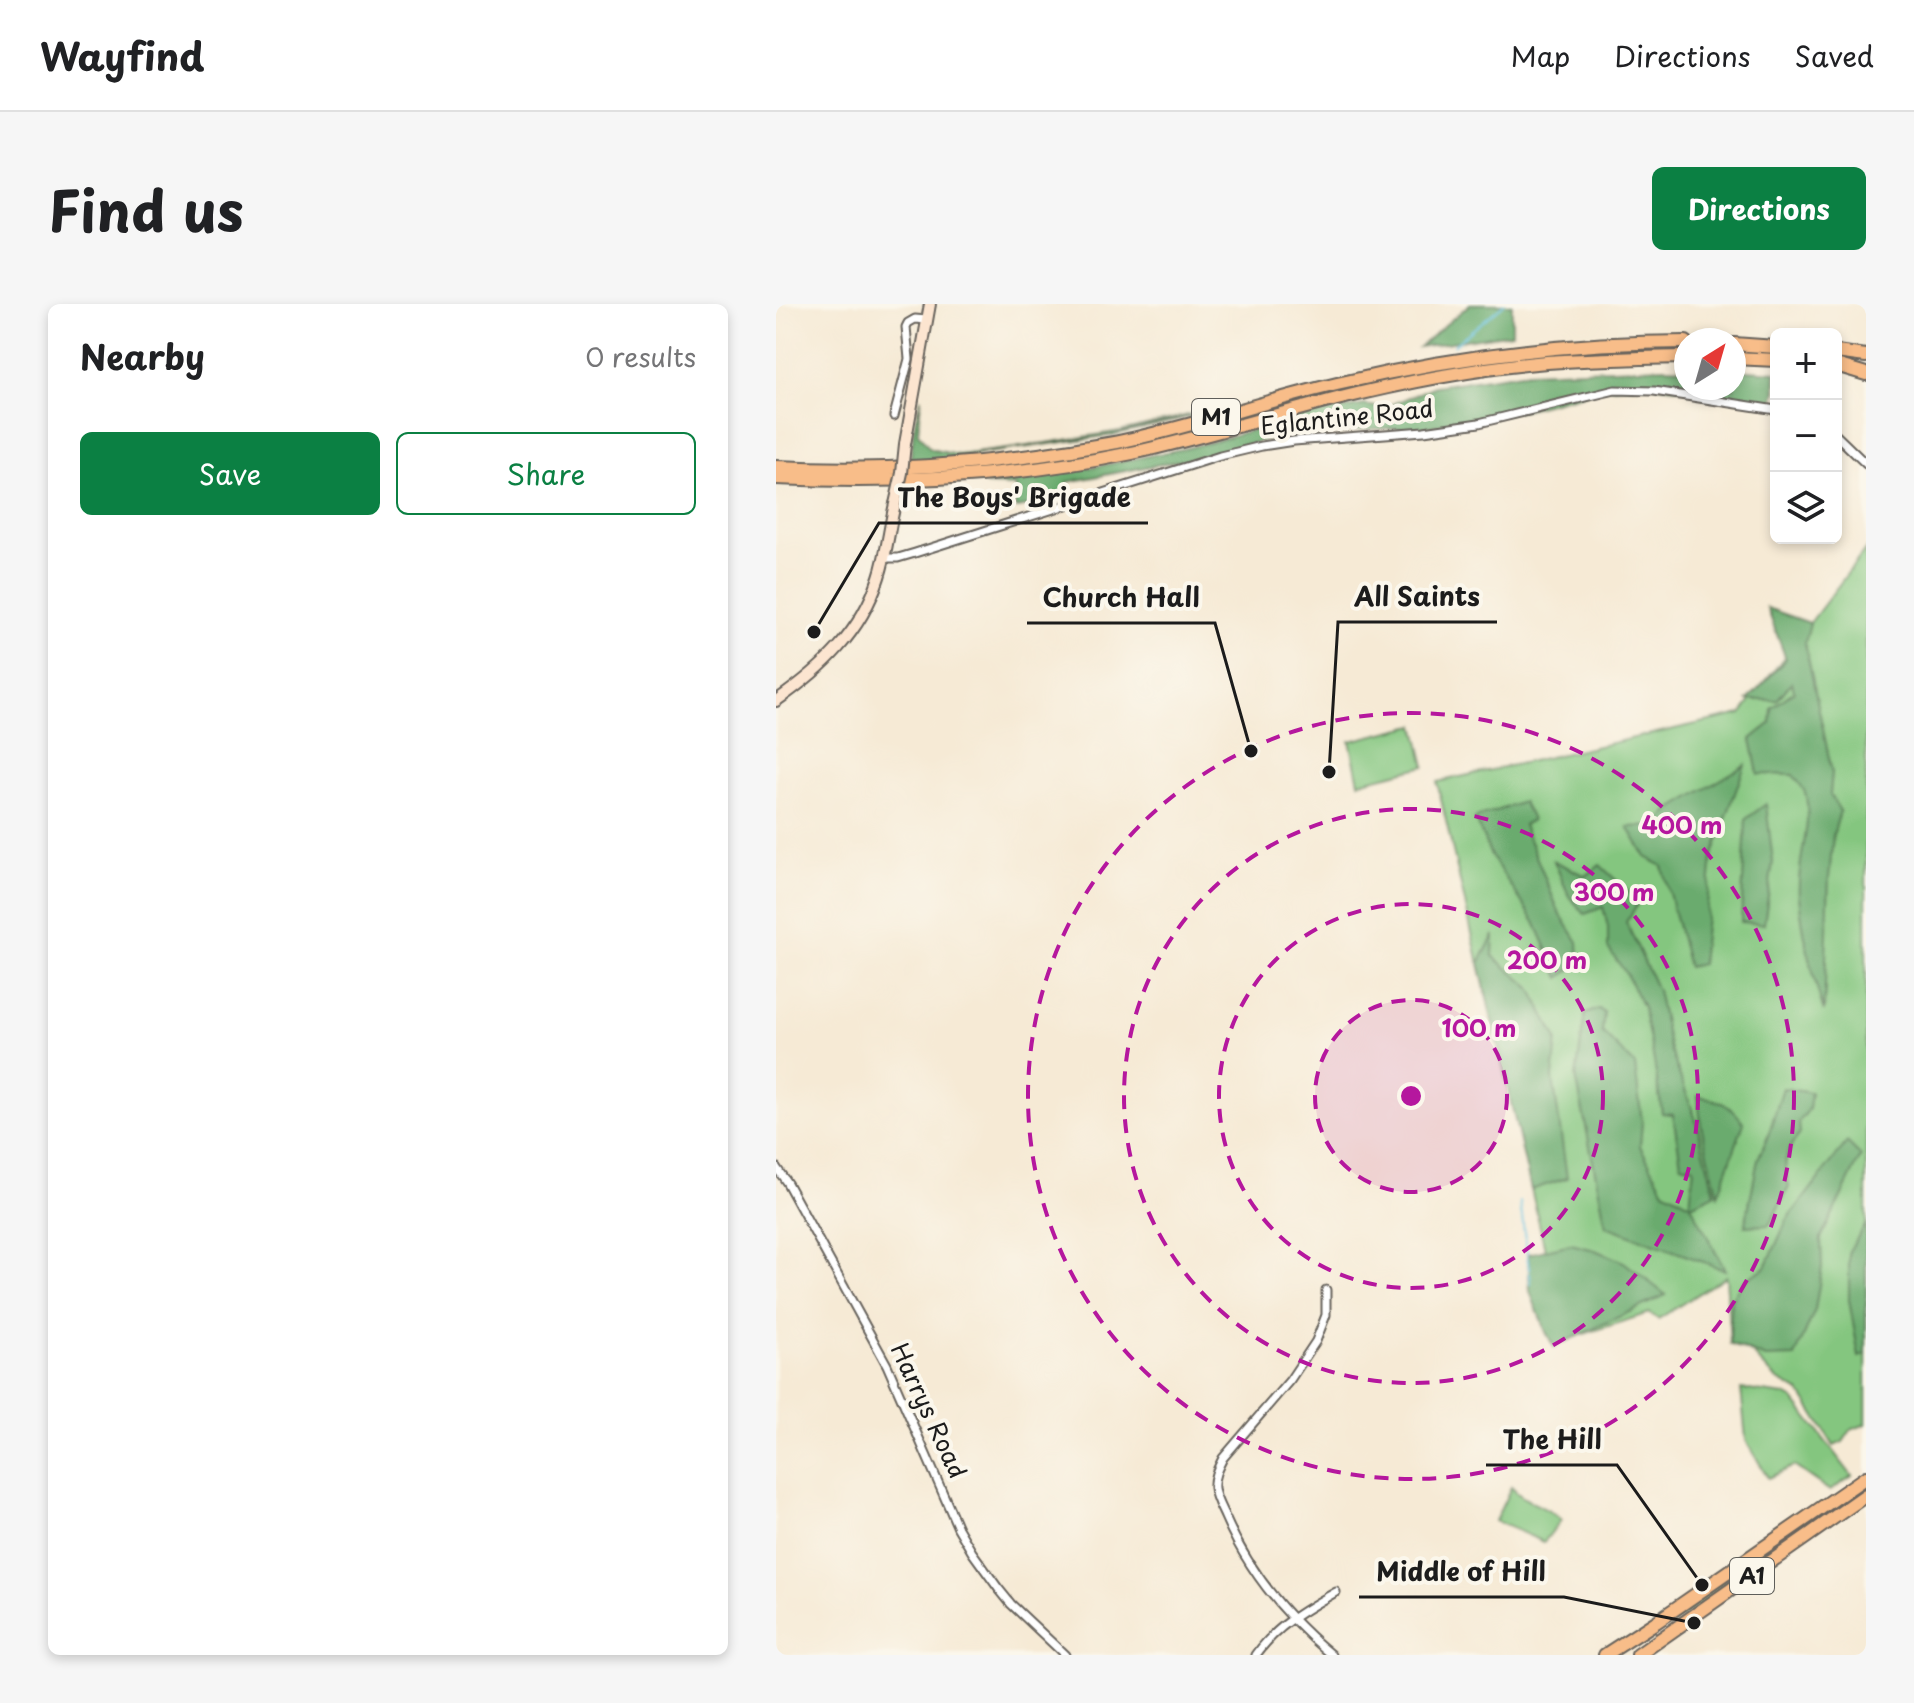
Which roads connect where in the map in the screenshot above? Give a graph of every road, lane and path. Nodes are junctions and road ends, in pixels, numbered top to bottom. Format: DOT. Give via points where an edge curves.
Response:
graph roads {
  1 [pos="930,304"];
  2 [pos="927,320"];
  3 [pos="1674,342"];
  4 [pos="1746,345"];
  5 [pos="1770,347"];
  6 [pos="1842,352"];
  7 [pos="1862,354"];
  8 [pos="1674,358"];
  9 [pos="1746,359"];
  10 [pos="1770,360"];
  11 [pos="1842,366"];
  12 [pos="1842,367"];
  13 [pos="1866,368"];
  14 [pos="1866,374"];
  15 [pos="1770,409"];
  16 [pos="894,416"];
  17 [pos="1842,441"];
  18 [pos="1866,464"];
  19 [pos="776,467"];
  20 [pos="776,478"];
  21 [pos="884,558"];
  22 [pos="776,701"];
  23 [pos="776,1167"];
  24 [pos="1326,1290"];
  25 [pos="1866,1477"];
  26 [pos="1866,1495"];
  27 [pos="1336,1592"];
  28 [pos="1291,1618"];
  29 [pos="1065,1655"];
  30 [pos="1256,1655"];
  31 [pos="1332,1655"];
  32 [pos="1605,1655"];
  33 [pos="1638,1655"];
  1 -- 2 [label="street"];
  2 -- 16 [label="street" via="908,323 909,359"];
  2 -- 21 [label="street, bridge"];
  3 -- 19 [label="highway, M1" via="1539,349 1428,365 1132,439 1021,458 913,467"];
  4 -- 5 [label="highway"];
  6 -- 7 [label="highway"];
  8 -- 20 [label="highway, M1" via="1544,363 1431,379 1132,453 1032,469 916,479"];
  9 -- 10 [label="highway"];
  11 -- 13 [label="highway"];
  12 -- 14 [label="highway"];
  15 -- 21 [label="street, Eglantine Road" via="1615,390 1479,423 1262,446 915,553"];
  17 -- 18 [label="street"];
  21 -- 22 [label="street" via="873,594 843,643"];
  23 -- 29 [label="street, Harrys Road" via="887,1365 972,1552 1011,1604"];
  24 -- 28 [label="street" via="1326,1315 1316,1341 1223,1458 1214,1481 1244,1555"];
  25 -- 32 [label="highway, A1"];
  26 -- 33 [label="highway, A1"];
  27 -- 28 [label="street"];
  28 -- 30 [label="street"];
  28 -- 31 [label="street"];
}
